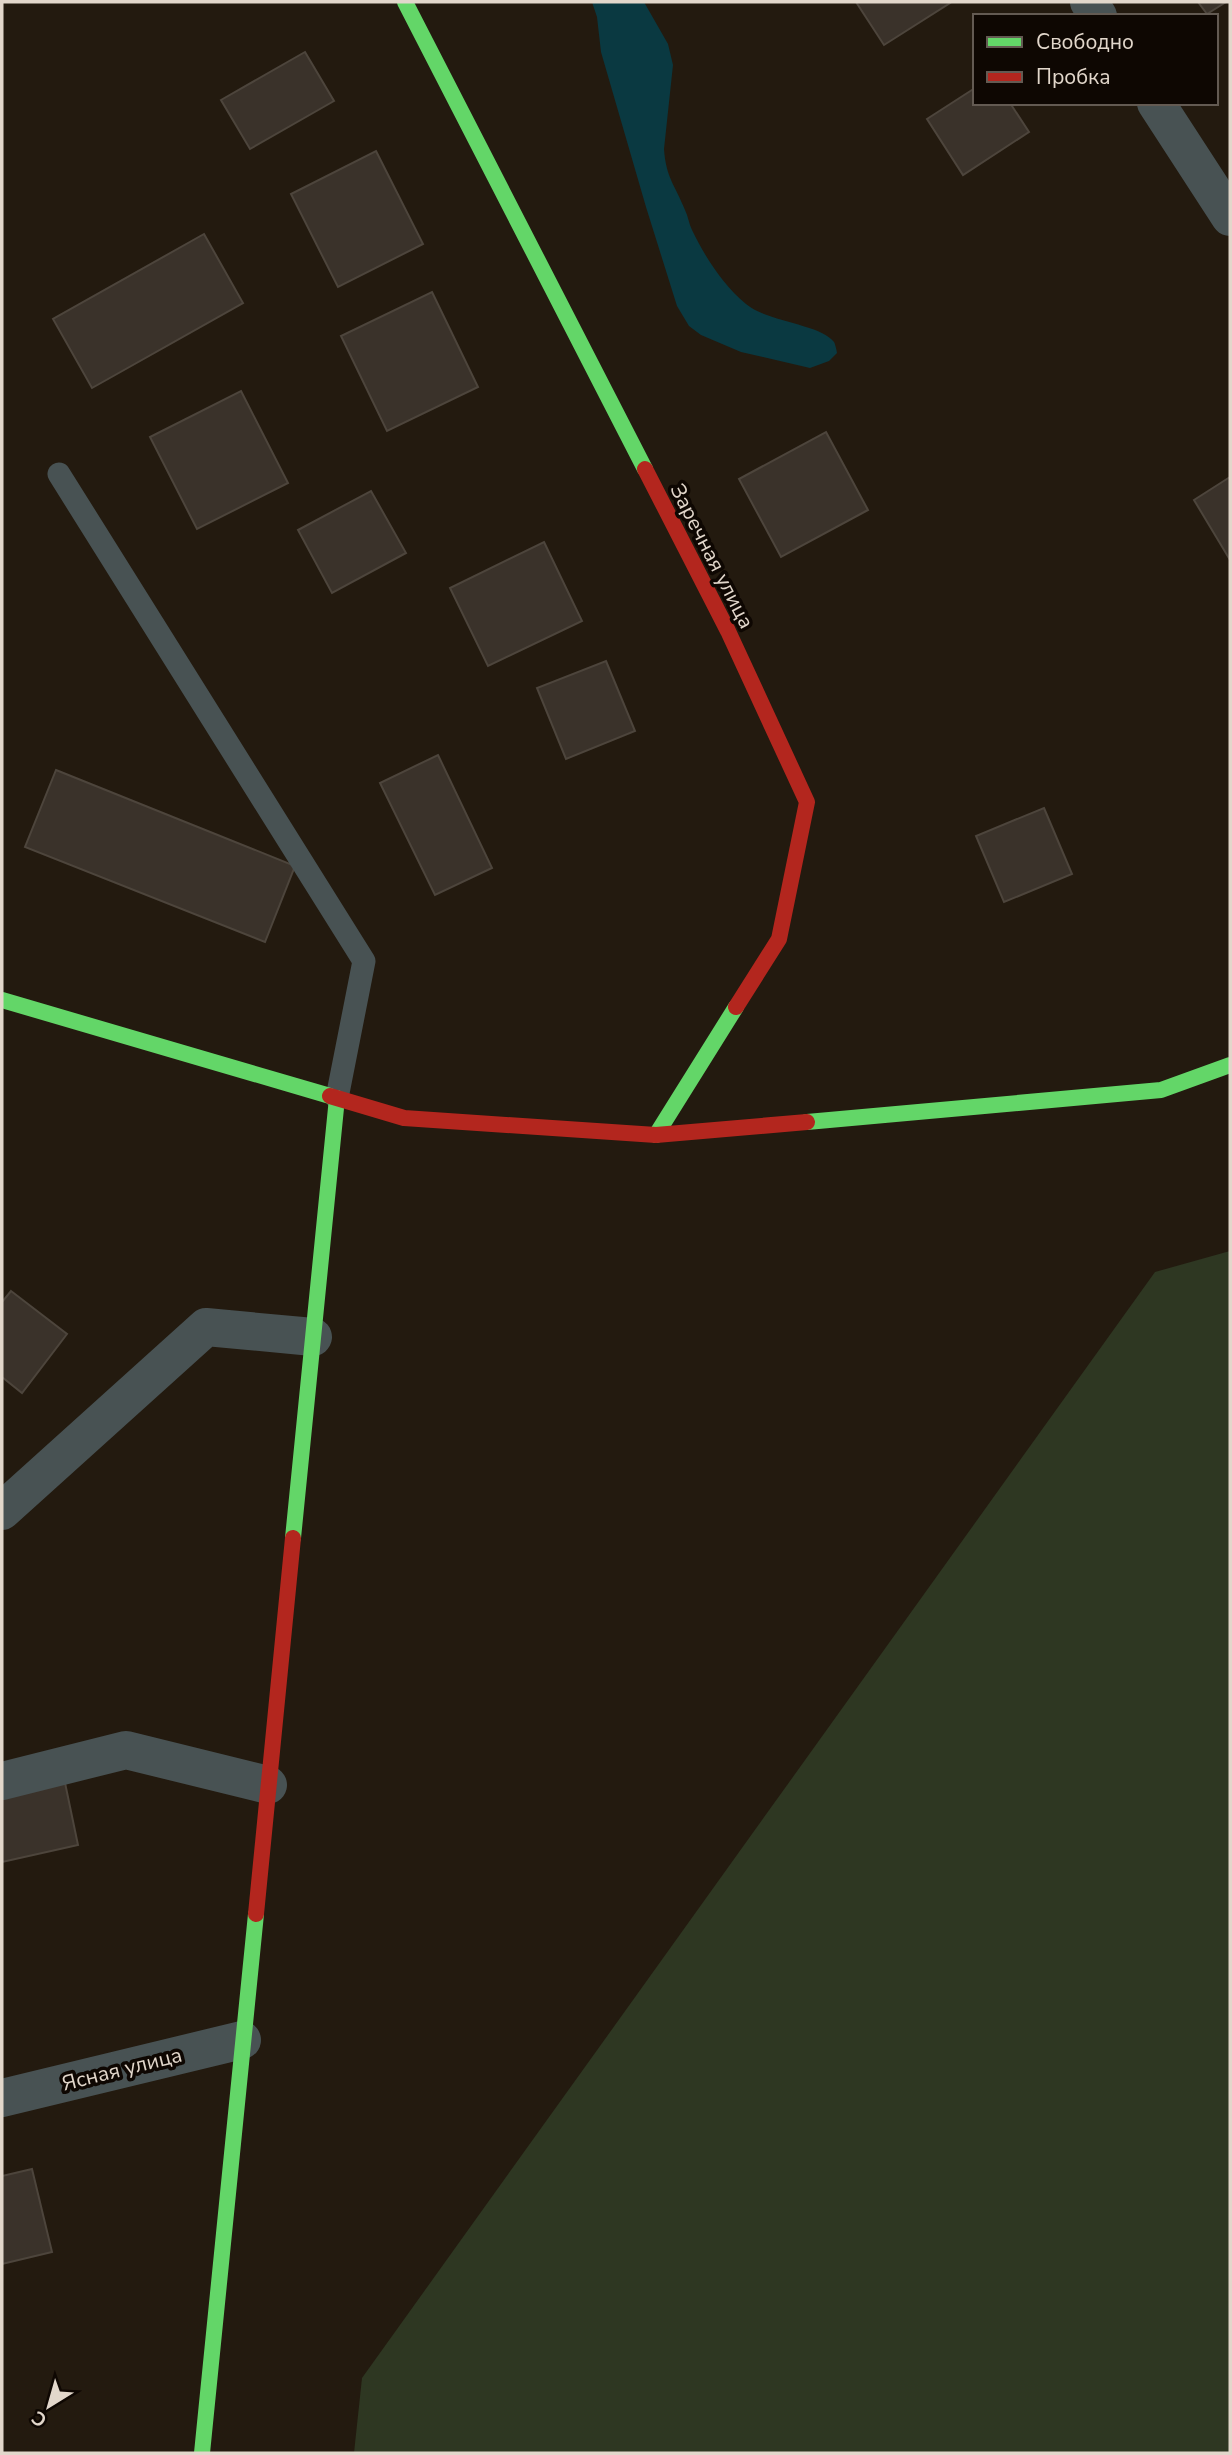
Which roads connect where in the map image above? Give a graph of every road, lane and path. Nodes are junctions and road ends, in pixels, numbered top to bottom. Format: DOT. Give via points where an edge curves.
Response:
graph roads {
  1 [pos="405,2"];
  2 [pos="1157,105"];
  3 [pos="1230,217"];
  4 [pos="59,474"];
  5 [pos="2,1000"];
  6 [pos="1230,1065"];
  7 [pos="337,1098"];
  8 [pos="656,1135"];
  9 [pos="313,1337"];
  10 [pos="2,1511"];
  11 [pos="2,1780"];
  12 [pos="268,1785"];
  13 [pos="242,2039"];
  14 [pos="2,2098"];
  15 [pos="202,2453"];
  1 -- 8 [label="street, Заречная улица" via="728,631 807,802 779,939"];
  2 -- 3 [label="street"];
  4 -- 7 [label="lane" via="364,961"];
  5 -- 7 [label="street"];
  6 -- 8 [label="street" via="1161,1090"];
  7 -- 8 [label="street" via="404,1118"];
  7 -- 9 [label="street"];
  9 -- 10 [label="street" via="206,1328"];
  9 -- 12 [label="street"];
  11 -- 12 [label="street" via="126,1750"];
  12 -- 13 [label="street"];
  13 -- 14 [label="street, Ясная улица"];
  13 -- 15 [label="street"];
}
